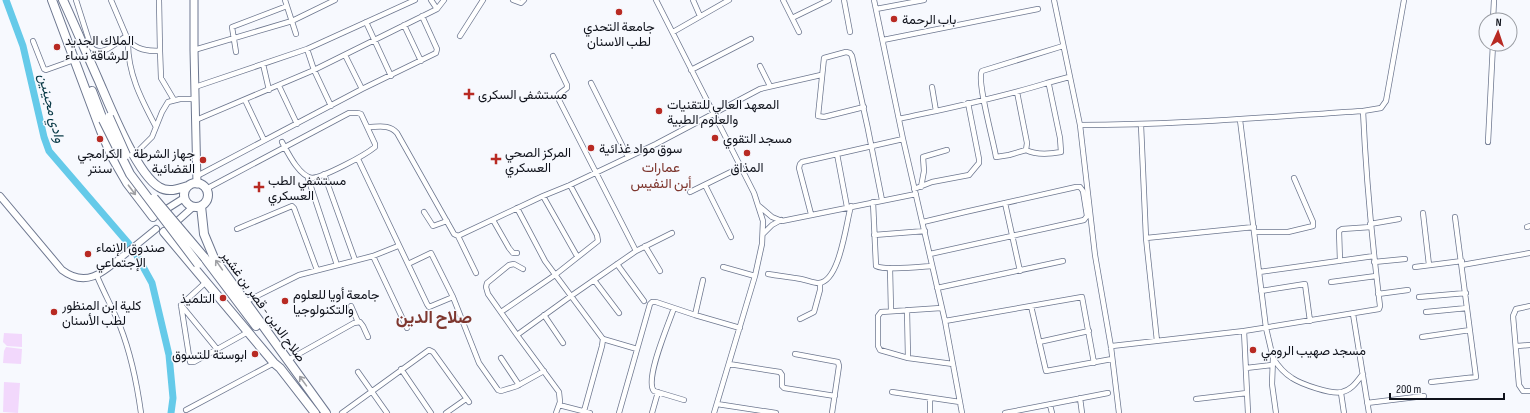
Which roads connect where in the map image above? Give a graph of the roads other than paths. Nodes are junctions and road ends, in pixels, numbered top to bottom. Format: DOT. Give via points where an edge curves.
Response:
graph roads {
  1 [pos="52,0"];
  2 [pos="63,0"];
  3 [pos="76,0"];
  4 [pos="112,0"];
  5 [pos="159,0"];
  6 [pos="194,0"];
  7 [pos="285,0"];
  8 [pos="335,0"];
  9 [pos="415,0"];
  10 [pos="431,0"];
  11 [pos="444,0"];
  12 [pos="483,0"];
  13 [pos="513,0"];
  14 [pos="524,0"];
  15 [pos="656,0"];
  16 [pos="693,0"];
  17 [pos="784,0"];
  18 [pos="829,0"];
  19 [pos="844,0"];
  20 [pos="874,0"];
  21 [pos="924,0"];
  22 [pos="1054,0"];
  23 [pos="1404,0"];
  24 [pos="1494,0"];
  25 [pos="726,1"];
  26 [pos="287,6"];
  27 [pos="437,9"];
  28 [pos="876,9"];
  29 [pos="1038,9"];
  30 [pos="1493,12"];
  31 [pos="422,16"];
  32 [pos="700,16"];
  33 [pos="792,18"];
  34 [pos="292,21"];
  35 [pos="366,22"];
  36 [pos="404,25"];
  37 [pos="76,28"];
  38 [pos="673,32"];
  39 [pos="799,32"];
  40 [pos="850,32"];
  41 [pos="65,33"];
  42 [pos="296,34"];
  43 [pos="460,36"];
  44 [pos="127,38"];
  45 [pos="233,38"];
  46 [pos="751,39"];
  47 [pos="375,40"];
  48 [pos="883,40"];
  49 [pos="33,41"];
  50 [pos="1063,46"];
  51 [pos="307,49"];
  52 [pos="194,50"];
  53 [pos="160,51"];
  54 [pos="236,52"];
  55 [pos="1493,52"];
  56 [pos="345,55"];
  57 [pos="553,56"];
  58 [pos="74,60"];
  59 [pos="421,61"];
  60 [pos="263,64"];
  61 [pos="760,66"];
  62 [pos="314,70"];
  63 [pos="691,70"];
  64 [pos="821,75"];
  65 [pos="391,76"];
  66 [pos="1068,77"];
  67 [pos="591,83"];
  68 [pos="1047,83"];
  69 [pos="279,86"];
  70 [pos="770,86"];
  71 [pos="932,87"];
  72 [pos="195,88"];
  73 [pos="362,89"];
  74 [pos="269,90"];
  75 [pos="1017,92"];
  76 [pos="195,99"];
  77 [pos="174,100"];
  78 [pos="245,100"];
  79 [pos="984,100"];
  80 [pos="968,103"];
  81 [pos="331,106"];
  82 [pos="864,107"];
  83 [pos="936,111"];
  84 [pos="1363,111"];
  85 [pos="714,114"];
  86 [pos="106,119"];
  87 [pos="899,119"];
  88 [pos="196,120"];
  89 [pos="1240,120"];
  90 [pos="297,124"];
  91 [pos="1080,125"];
  92 [pos="1141,125"];
  93 [pos="156,127"];
  94 [pos="368,127"];
  95 [pos="264,140"];
  96 [pos="903,140"];
  97 [pos="282,142"];
  98 [pos="1488,142"];
  99 [pos="872,146"];
  100 [pos="285,148"];
  101 [pos="947,150"];
  102 [pos="1026,150"];
  103 [pos="837,154"];
  104 [pos="134,155"];
  105 [pos="628,158"];
  106 [pos="358,159"];
  107 [pos="741,167"];
  108 [pos="596,173"];
  109 [pos="324,174"];
  110 [pos="308,178"];
  111 [pos="1294,178"];
  112 [pos="194,182"];
  113 [pos="570,185"];
  114 [pos="705,185"];
  115 [pos="921,186"];
  116 [pos="206,189"];
  117 [pos="690,192"];
  118 [pos="915,192"];
  119 [pos="0,196"];
  120 [pos="543,196"];
  121 [pos="184,198"];
  122 [pos="882,200"];
  123 [pos="873,202"];
  124 [pos="1005,203"];
  125 [pos="197,206"];
  126 [pos="759,206"];
  127 [pos="849,207"];
  128 [pos="517,208"];
  129 [pos="165,210"];
  130 [pos="424,212"];
  131 [pos="1423,213"];
  132 [pos="811,214"];
  133 [pos="153,217"];
  134 [pos="1455,217"];
  135 [pos="493,220"];
  136 [pos="781,220"];
  137 [pos="1399,220"];
  138 [pos="447,221"];
  139 [pos="923,222"];
  140 [pos="174,224"];
  141 [pos="1370,225"];
  142 [pos="1254,227"];
  143 [pos="237,229"];
  144 [pos="160,231"];
  145 [pos="925,231"];
  146 [pos="1254,232"];
  147 [pos="672,233"];
  148 [pos="763,234"];
  149 [pos="874,235"];
  150 [pos="458,236"];
  151 [pos="1012,236"];
  152 [pos="731,237"];
  153 [pos="1146,238"];
  154 [pos="398,246"];
  155 [pos="645,246"];
  156 [pos="636,251"];
  157 [pos="517,253"];
  158 [pos="1530,253"];
  159 [pos="930,254"];
  160 [pos="373,256"];
  161 [pos="577,256"];
  162 [pos="1374,259"];
  163 [pos="1405,259"];
  164 [pos="355,260"];
  165 [pos="1063,261"];
  166 [pos="1340,261"];
  167 [pos="1462,263"];
  168 [pos="408,264"];
  169 [pos="617,264"];
  170 [pos="337,265"];
  171 [pos="1429,265"];
  172 [pos="932,266"];
  173 [pos="723,267"];
  174 [pos="1415,267"];
  175 [pos="890,268"];
  176 [pos="523,269"];
  177 [pos="317,270"];
  178 [pos="660,271"];
  179 [pos="1020,271"];
  180 [pos="1259,272"];
  181 [pos="476,273"];
  182 [pos="768,274"];
  183 [pos="555,275"];
  184 [pos="97,276"];
  185 [pos="755,276"];
  186 [pos="1376,276"];
  187 [pos="594,280"];
  188 [pos="703,280"];
  189 [pos="206,282"];
  190 [pos="820,282"];
  191 [pos="1332,282"];
  192 [pos="937,288"];
  193 [pos="1408,290"];
  194 [pos="1261,291"];
  195 [pos="1466,293"];
  196 [pos="1378,294"];
  197 [pos="571,296"];
  198 [pos="453,297"];
  199 [pos="1419,297"];
  200 [pos="644,301"];
  201 [pos="245,302"];
  202 [pos="181,305"];
  203 [pos="350,306"];
  204 [pos="1031,306"];
  205 [pos="1530,306"];
  206 [pos="674,308"];
  207 [pos="941,308"];
  208 [pos="1467,308"];
  209 [pos="907,310"];
  210 [pos="891,311"];
  211 [pos="501,312"];
  212 [pos="1426,312"];
  213 [pos="618,313"];
  214 [pos="1353,314"];
  215 [pos="544,315"];
  216 [pos="695,315"];
  217 [pos="800,319"];
  218 [pos="945,321"];
  219 [pos="1310,321"];
  220 [pos="358,322"];
  221 [pos="407,328"];
  222 [pos="740,328"];
  223 [pos="1266,328"];
  224 [pos="1470,330"];
  225 [pos="1244,331"];
  226 [pos="248,332"];
  227 [pos="1088,332"];
  228 [pos="517,335"];
  229 [pos="368,337"];
  230 [pos="1422,337"];
  231 [pos="603,339"];
  232 [pos="1039,342"];
  233 [pos="1157,342"];
  234 [pos="563,343"];
  235 [pos="1530,345"];
  236 [pos="1517,346"];
  237 [pos="1111,347"];
  238 [pos="217,349"];
  239 [pos="637,349"];
  240 [pos="795,354"];
  241 [pos="501,358"];
  242 [pos="908,358"];
  243 [pos="1272,358"];
  244 [pos="1112,359"];
  245 [pos="288,360"];
  246 [pos="1094,363"];
  247 [pos="729,364"];
  248 [pos="953,364"];
  249 [pos="1272,365"];
  250 [pos="277,366"];
  251 [pos="1246,368"];
  252 [pos="401,369"];
  253 [pos="358,372"];
  254 [pos="544,372"];
  255 [pos="1363,374"];
  256 [pos="1431,382"];
  257 [pos="519,385"];
  258 [pos="371,391"];
  259 [pos="1530,391"];
  260 [pos="658,392"];
  261 [pos="892,392"];
  262 [pos="1108,393"];
  263 [pos="1247,393"];
  264 [pos="1341,393"];
  265 [pos="835,396"];
  266 [pos="1424,396"];
  267 [pos="930,398"];
  268 [pos="1080,398"];
  269 [pos="1196,399"];
  270 [pos="684,400"];
  271 [pos="960,402"];
  272 [pos="1368,403"];
  273 [pos="717,404"];
  274 [pos="560,405"];
  275 [pos="1050,405"];
  276 [pos="186,410"];
  277 [pos="584,411"];
  278 [pos="1021,412"];
  279 [pos="141,413"];
  280 [pos="315,413"];
  281 [pos="326,413"];
  282 [pos="342,413"];
  283 [pos="387,413"];
  284 [pos="431,413"];
  285 [pos="446,413"];
  286 [pos="556,413"];
  287 [pos="590,413"];
  288 [pos="619,413"];
  289 [pos="652,413"];
  290 [pos="714,413"];
  291 [pos="776,413"];
  292 [pos="832,413"];
  293 [pos="930,413"];
  294 [pos="962,413"];
  295 [pos="1005,413"];
  296 [pos="1052,413"];
  297 [pos="1082,413"];
  298 [pos="1119,413"];
  299 [pos="1248,413"];
  300 [pos="1276,413"];
  301 [pos="1344,413"];
  302 [pos="1369,413"];
  1 -- 41 [label="highway"];
  2 -- 37 [label="highway"];
  3 -- 44 [label="street" via="91,47 95,51 105,50"];
  4 -- 44 [label="street"];
  5 -- 53 [label="street"];
  6 -- 52 [label="main road"];
  7 -- 26 [label="street"];
  8 -- 34 [label="street"];
  9 -- 35 [label="street"];
  10 -- 27 [label="street"];
  11 -- 27 [label="street"];
  12 -- 43 [label="street"];
  13 -- 14 [label="street" via="520,3"];
  15 -- 38 [label="street"];
  16 -- 32 [label="street"];
  17 -- 33 [label="street"];
  18 -- 33 [label="street"];
  19 -- 40 [label="street"];
  20 -- 28 [label="street"];
  21 -- 28 [label="street"];
  22 -- 50 [label="street"];
  23 -- 84 [label="street" via="1386,101 1381,108"];
  24 -- 30 [label="street"];
  25 -- 32 [label="street"];
  26 -- 34 [label="street"];
  26 -- 45 [label="street" via="233,26"];
  27 -- 31 [label="street"];
  28 -- 48 [label="street"];
  29 -- 48 [label="street"];
  31 -- 36 [label="street"];
  31 -- 59 [label="street" via="437,50"];
  32 -- 38 [label="street"];
  33 -- 39 [label="street"];
  34 -- 42 [label="street"];
  34 -- 45 [label="street"];
  35 -- 47 [label="street"];
  35 -- 51 [label="street"];
  36 -- 47 [label="street"];
  36 -- 59 [label="street"];
  37 -- 86 [label="highway" via="76,42"];
  37 -- 104 [label="highway" via="116,122"];
  38 -- 63 [label="street"];
  41 -- 58 [label="highway"];
  41 -- 86 [label="highway" via="71,40"];
  44 -- 53 [label="street" via="137,48"];
  44 -- 93 [label="street" via="131,69 140,97"];
  45 -- 52 [label="street"];
  45 -- 54 [label="street"];
  46 -- 63 [label="street"];
  47 -- 56 [label="street"];
  47 -- 65 [label="street"];
  48 -- 87 [label="street"];
  49 -- 58 [label="street" via="46,70"];
  50 -- 66 [label="street"];
  50 -- 79 [label="street" via="982,71 980,75"];
  51 -- 60 [label="street"];
  51 -- 62 [label="street"];
  52 -- 72 [label="main road"];
  53 -- 77 [label="street" via="161,78"];
  55 -- 98 [label="street"];
  56 -- 62 [label="street"];
  56 -- 73 [label="street"];
  57 -- 108 [label="street" via="567,85 559,94 559,100"];
  58 -- 133 [label="highway, one-way" via="112,157 127,183"];
  59 -- 65 [label="street"];
  60 -- 72 [label="street"];
  60 -- 74 [label="street"];
  61 -- 70 [label="street"];
  62 -- 69 [label="street"];
  62 -- 81 [label="street"];
  63 -- 85 [label="street"];
  64 -- 70 [label="street"];
  64 -- 82 [label="street" via="817,112 819,117"];
  64 -- 82 [label="street" via="824,58 850,53"];
  65 -- 73 [label="street"];
  66 -- 68 [label="street"];
  66 -- 91 [label="street"];
  67 -- 105 [label="street"];
  68 -- 75 [label="street"];
  68 -- 102 [label="street" via="1061,152 1031,153"];
  69 -- 74 [label="street"];
  69 -- 90 [label="street"];
  70 -- 85 [label="street"];
  71 -- 83 [label="street"];
  72 -- 76 [label="main road"];
  73 -- 81 [label="street"];
  74 -- 78 [label="street"];
  75 -- 79 [label="street"];
  75 -- 102 [label="street" via="1027,143"];
  76 -- 77 [label="street"];
  76 -- 88 [label="main road"];
  77 -- 93 [label="street" via="164,106"];
  78 -- 88 [label="street"];
  78 -- 95 [label="street"];
  79 -- 80 [label="street"];
  79 -- 102 [label="street" via="996,157"];
  80 -- 83 [label="street"];
  80 -- 115 [label="street" via="979,163 969,175"];
  81 -- 90 [label="street"];
  82 -- 99 [label="street"];
  83 -- 87 [label="street"];
  84 -- 89 [label="street"];
  84 -- 141 [label="street"];
  85 -- 105 [label="street"];
  85 -- 107 [label="street"];
  86 -- 245 [label="highway, bridge" via="136,174 204,257 277,353"];
  86 -- 250 [label="highway, bridge" via="130,174 198,264 274,356"];
  87 -- 96 [label="street"];
  88 -- 112 [label="main road"];
  89 -- 92 [label="street"];
  89 -- 142 [label="street"];
  90 -- 95 [label="street"];
  91 -- 92 [label="street"];
  91 -- 237 [label="street" via="1095,255"];
  92 -- 153 [label="street"];
  93 -- 104 [label="street" via="152,137"];
  94 -- 100 [label="street" via="361,114 349,113"];
  94 -- 106 [label="street" via="375,148"];
  94 -- 138 [label="street" via="387,127 397,133"];
  95 -- 112 [label="street"];
  96 -- 99 [label="street"];
  96 -- 118 [label="street"];
  97 -- 100 [label="street"];
  99 -- 103 [label="street"];
  99 -- 122 [label="street"];
  100 -- 110 [label="street" via="303,175"];
  100 -- 116 [label="street"];
  101 -- 115 [label="street" via="923,157 924,172"];
  103 -- 127 [label="street"];
  103 -- 132 [label="street" via="800,164"];
  104 -- 112 [label="highway" via="158,187 172,190"];
  105 -- 108 [label="street"];
  106 -- 109 [label="street"];
  106 -- 154 [label="street"];
  107 -- 114 [label="street"];
  107 -- 126 [label="street"];
  108 -- 113 [label="street"];
  108 -- 156 [label="street"];
  109 -- 110 [label="street"];
  109 -- 164 [label="street"];
  110 -- 170 [label="street"];
  111 -- 146 [label="street" via="1313,226 1288,232"];
  112 -- 116 [label="highway"];
  112 -- 121 [label="highway" via="184,193"];
  113 -- 120 [label="street"];
  113 -- 161 [label="street" via="598,238 598,241"];
  114 -- 117 [label="street"];
  114 -- 152 [label="street"];
  115 -- 118 [label="street"];
  116 -- 125 [label="highway" via="207,198"];
  118 -- 122 [label="street"];
  118 -- 139 [label="street"];
  119 -- 184 [label="main road" via="62,270 76,277"];
  120 -- 128 [label="street"];
  120 -- 161 [label="street"];
  121 -- 125 [label="highway" via="188,204"];
  121 -- 129 [label="main road"];
  122 -- 123 [label="street"];
  123 -- 127 [label="street"];
  123 -- 149 [label="street"];
  124 -- 139 [label="street"];
  124 -- 151 [label="street"];
  124 -- 151 [label="street" via="1076,187 1083,191 1086,219"];
  125 -- 140 [label="main road"];
  201 -- 125 [label="highway, صلاح الدين - قصر بن غشير, one-way" via="208,248"];
  126 -- 136 [label="street" via="772,217"];
  126 -- 148 [label="street"];
  127 -- 132 [label="street"];
  127 -- 190 [label="street" via="835,268 828,279"];
  128 -- 135 [label="street"];
  128 -- 183 [label="street"];
  129 -- 133 [label="main road" via="158,211"];
  129 -- 140 [label="main road" via="173,216"];
  130 -- 138 [label="street" via="433,226"];
  131 -- 171 [label="street"];
  132 -- 136 [label="street"];
  133 -- 144 [label="main road" via="152,222"];
  134 -- 167 [label="street"];
  135 -- 150 [label="street"];
  135 -- 157 [label="street" via="509,248 513,253"];
  136 -- 148 [label="street"];
  137 -- 141 [label="street"];
  138 -- 150 [label="street" via="454,234"];
  139 -- 145 [label="street"];
  140 -- 144 [label="main road" via="171,228"];
  141 -- 162 [label="street"];
  141 -- 166 [label="street" via="1342,228 1339,231"];
  142 -- 146 [label="street"];
  142 -- 153 [label="street"];
  143 -- 177 [label="street" via="292,206"];
  144 -- 184 [label="main road"];
  144 -- 189 [label="highway"];
  145 -- 149 [label="street"];
  145 -- 159 [label="street"];
  146 -- 180 [label="street"];
  147 -- 155 [label="street"];
  148 -- 185 [label="street"];
  149 -- 175 [label="street" via="876,266"];
  150 -- 181 [label="street"];
  151 -- 159 [label="street"];
  151 -- 179 [label="street"];
  153 -- 233 [label="street"];
  154 -- 160 [label="street"];
  154 -- 168 [label="street"];
  155 -- 156 [label="street"];
  155 -- 178 [label="street"];
  156 -- 169 [label="street"];
  158 -- 167 [label="street"];
  159 -- 172 [label="street"];
  160 -- 164 [label="street"];
  160 -- 221 [label="street"];
  161 -- 183 [label="street"];
  162 -- 163 [label="street"];
  162 -- 166 [label="street"];
  162 -- 186 [label="street"];
  164 -- 170 [label="street"];
  165 -- 179 [label="street"];
  166 -- 180 [label="street"];
  167 -- 171 [label="street"];
  167 -- 195 [label="street"];
  168 -- 198 [label="street" via="428,306"];
  168 -- 198 [label="street" via="431,253"];
  169 -- 187 [label="street"];
  169 -- 200 [label="street"];
  170 -- 177 [label="street"];
  171 -- 174 [label="street"];
  172 -- 175 [label="street"];
  172 -- 192 [label="street"];
  173 -- 185 [label="street"];
  175 -- 210 [label="street"];
  176 -- 211 [label="street" via="514,264 509,265 487,282 486,290"];
  177 -- 201 [label="street" via="283,282"];
  179 -- 192 [label="street"];
  180 -- 194 [label="street"];
  182 -- 190 [label="street"];
  183 -- 197 [label="street"];
  183 -- 211 [label="street"];
  184 -- 279 [label="street" via="128,350"];
  185 -- 222 [label="street"];
  186 -- 191 [label="street"];
  186 -- 196 [label="street"];
  187 -- 197 [label="street"];
  187 -- 213 [label="street"];
  188 -- 216 [label="street"];
  189 -- 202 [label="street"];
  189 -- 226 [label="highway"];
  190 -- 217 [label="street" via="814,312"];
  192 -- 207 [label="street"];
  193 -- 196 [label="street"];
  194 -- 219 [label="street" via="1306,284"];
  194 -- 223 [label="street"];
  195 -- 199 [label="street"];
  195 -- 208 [label="street"];
  196 -- 214 [label="street" via="1379,309"];
  197 -- 215 [label="street"];
  197 -- 231 [label="street"];
  198 -- 257 [label="street" via="479,363 497,389 501,392"];
  201 -- 245 [label="highway, صلاح الدين - قصر بن غشير"];
  202 -- 238 [label="street"];
  202 -- 238 [label="street" via="190,362"];
  203 -- 220 [label="street"];
  204 -- 218 [label="street"];
  204 -- 227 [label="street" via="1082,297"];
  204 -- 232 [label="street"];
  205 -- 236 [label="street" via="1516,309 1513,313"];
  206 -- 216 [label="street"];
  206 -- 239 [label="street" via="656,302 650,304"];
  206 -- 260 [label="street" via="652,373 652,388"];
  207 -- 209 [label="street"];
  207 -- 218 [label="street"];
  208 -- 212 [label="street"];
  208 -- 224 [label="street"];
  209 -- 210 [label="street"];
  209 -- 242 [label="street"];
  210 -- 242 [label="street" via="878,314 878,348"];
  211 -- 228 [label="street"];
  214 -- 219 [label="street"];
  214 -- 255 [label="street"];
  215 -- 228 [label="street"];
  215 -- 234 [label="street"];
  216 -- 222 [label="street"];
  218 -- 248 [label="street"];
  219 -- 223 [label="street"];
  220 -- 229 [label="street"];
  220 -- 245 [label="street" via="350,324"];
  222 -- 247 [label="street"];
  223 -- 225 [label="street"];
  223 -- 243 [label="street"];
  224 -- 230 [label="street"];
  224 -- 256 [label="street" via="1475,377"];
  225 -- 233 [label="street"];
  225 -- 251 [label="street"];
  226 -- 238 [label="street"];
  226 -- 250 [label="highway"];
  227 -- 232 [label="street"];
  227 -- 246 [label="street"];
  228 -- 254 [label="street"];
  231 -- 239 [label="street"];
  231 -- 277 [label="street"];
  232 -- 246 [label="street" via="1046,371"];
  233 -- 237 [label="street"];
  235 -- 236 [label="street"];
  236 -- 259 [label="street" via="1519,384 1523,391"];
  237 -- 244 [label="street"];
  239 -- 288 [label="street"];
  240 -- 265 [label="street" via="838,362"];
  241 -- 257 [label="street"];
  242 -- 248 [label="street"];
  243 -- 249 [label="street"];
  243 -- 264 [label="street" via="1293,378 1331,392"];
  244 -- 246 [label="street"];
  244 -- 298 [label="street"];
  281 -- 245 [label="highway, صلاح الدين - قصر بن غشير, one-way"];
  247 -- 265 [label="street" via="780,372 784,388"];
  247 -- 273 [label="street"];
  248 -- 271 [label="street"];
  249 -- 251 [label="street"];
  249 -- 300 [label="street"];
  250 -- 276 [label="street"];
  250 -- 280 [label="highway"];
  251 -- 263 [label="street"];
  252 -- 258 [label="street"];
  252 -- 284 [label="street"];
  252 -- 285 [label="street" via="431,350 467,401"];
  253 -- 258 [label="street"];
  254 -- 257 [label="street"];
  254 -- 274 [label="street" via="559,392"];
  255 -- 264 [label="street" via="1353,386"];
  255 -- 272 [label="street"];
  258 -- 282 [label="street"];
  258 -- 283 [label="street"];
  260 -- 270 [label="street"];
  260 -- 289 [label="street"];
  261 -- 267 [label="street"];
  262 -- 268 [label="street"];
  263 -- 269 [label="street"];
  263 -- 299 [label="street"];
  264 -- 301 [label="street"];
  265 -- 292 [label="street"];
  266 -- 272 [label="street"];
  267 -- 271 [label="street"];
  267 -- 293 [label="street"];
  268 -- 275 [label="street"];
  268 -- 297 [label="street"];
  271 -- 294 [label="street"];
  272 -- 302 [label="street"];
  273 -- 290 [label="street"];
  273 -- 291 [label="street"];
  274 -- 277 [label="street"];
  274 -- 286 [label="street"];
  275 -- 278 [label="street"];
  275 -- 296 [label="street"];
  277 -- 287 [label="street"];
  278 -- 295 [label="street"];
}
